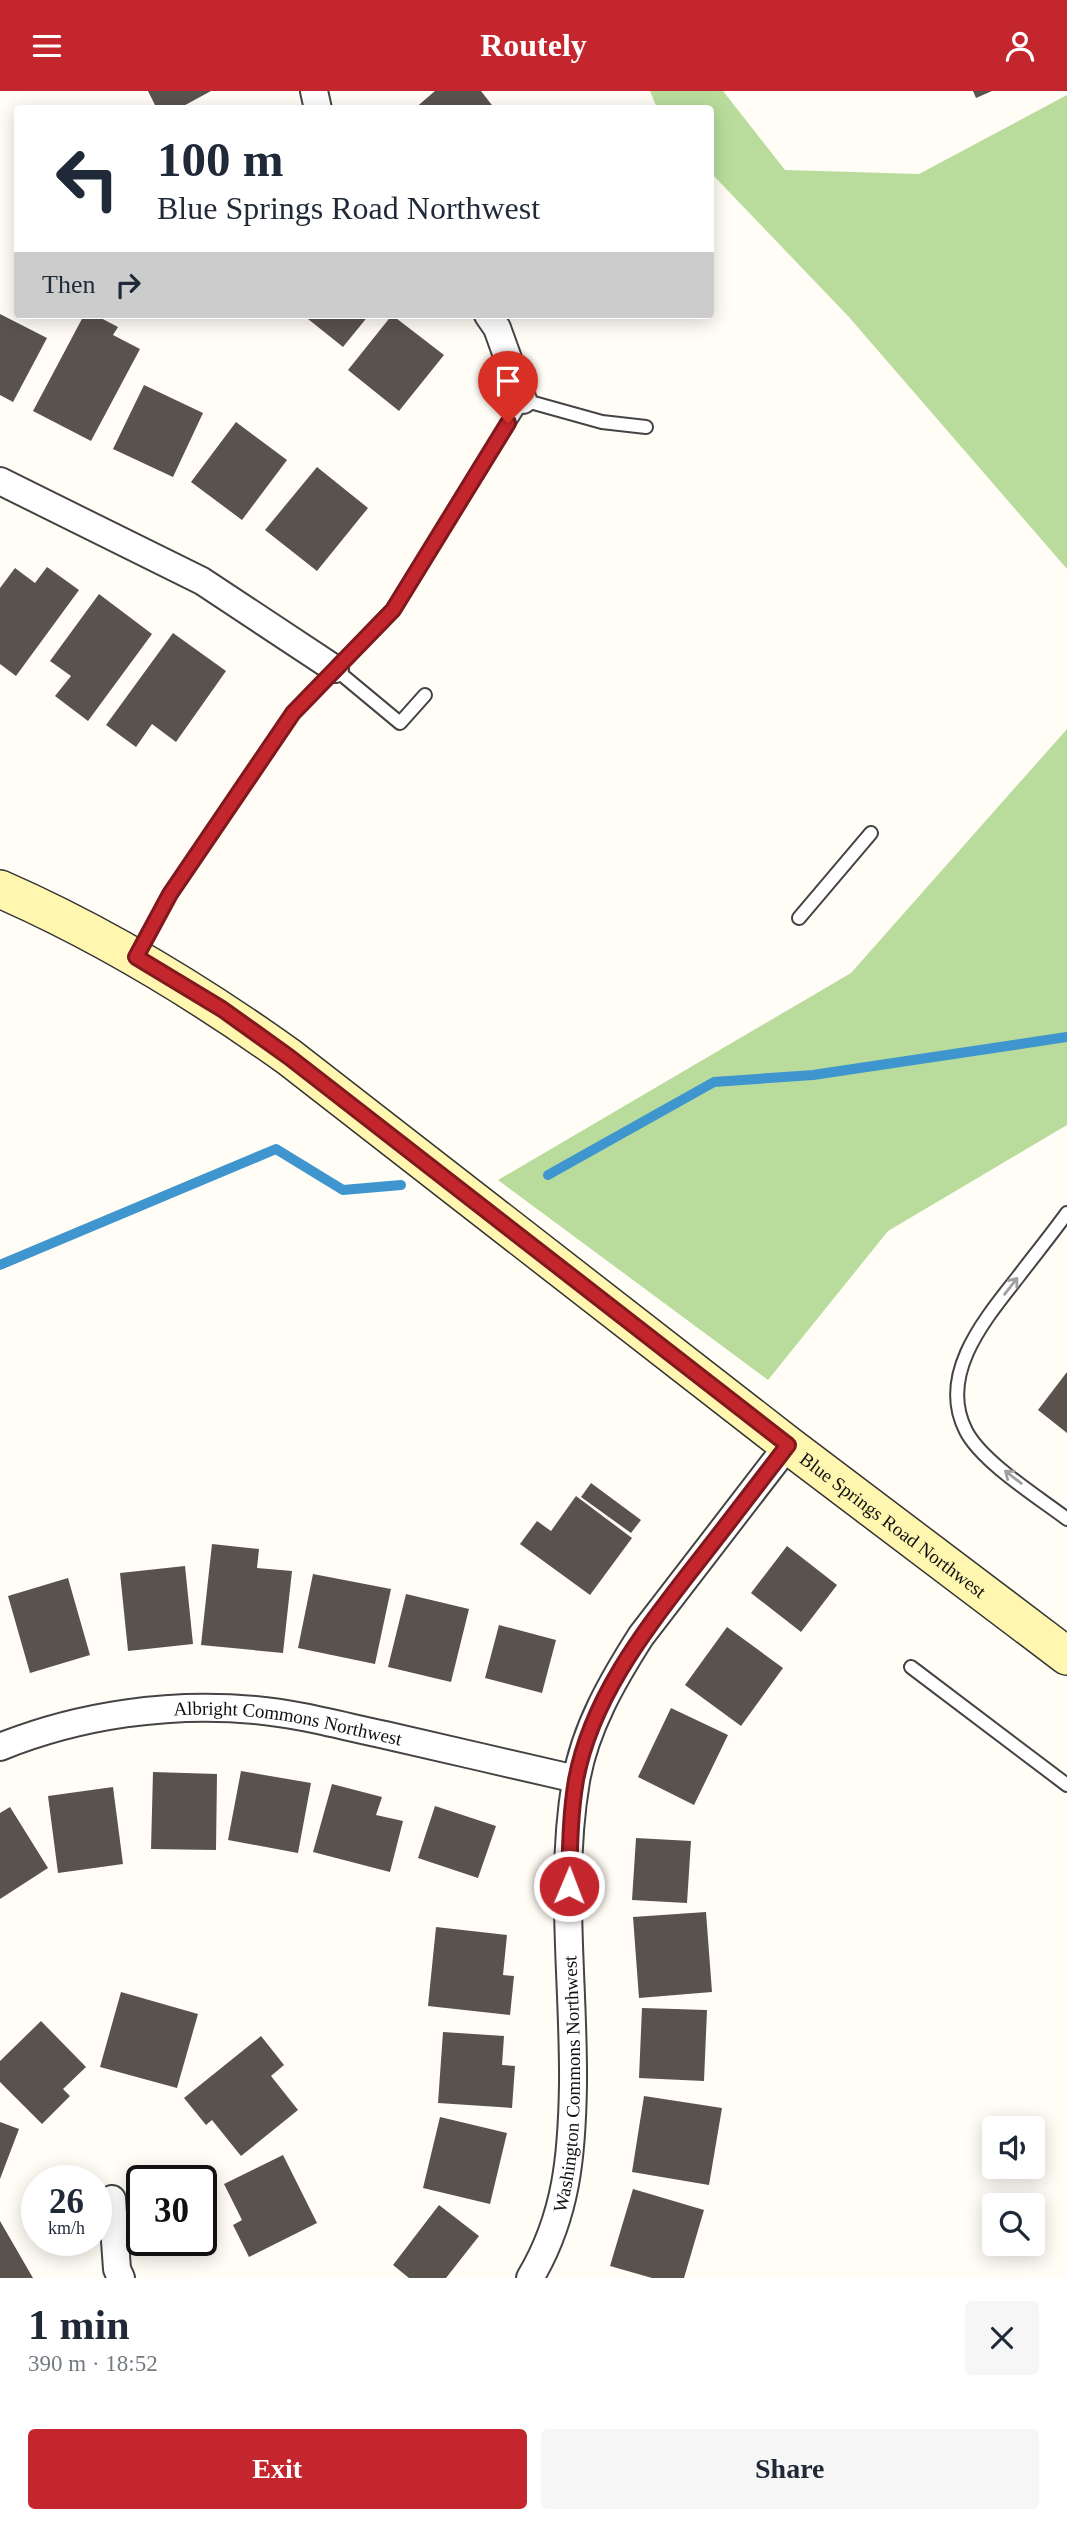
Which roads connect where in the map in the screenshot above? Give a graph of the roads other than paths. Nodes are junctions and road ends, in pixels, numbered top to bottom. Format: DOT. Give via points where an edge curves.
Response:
graph roads {
  1 [pos="491,319"];
  2 [pos="523,400"];
  3 [pos="646,427"];
  4 [pos="0,481"];
  5 [pos="335,669"];
  6 [pos="425,695"];
  7 [pos="871,833"];
  8 [pos="0,889"];
  9 [pos="799,918"];
  10 [pos="136,957"];
  11 [pos="1067,1213"];
  12 [pos="788,1445"];
  13 [pos="1067,1519"];
  14 [pos="1067,1656"];
  15 [pos="911,1667"];
  16 [pos="0,1747"];
  17 [pos="576,1779"];
  18 [pos="1067,1785"];
  19 [pos="112,2199"];
  20 [pos="121,2278"];
  21 [pos="530,2278"];
  1 -- 2 [label="street"];
  2 -- 3 [label="lane" via="602,422"];
  2 -- 5 [label="lane" via="393,610"];
  4 -- 5 [label="street" via="202,581"];
  5 -- 6 [label="lane" via="400,723"];
  5 -- 10 [label="lane" via="293,713 170,894"];
  7 -- 9 [label="lane"];
  8 -- 10 [label="street, Blue Springs Road Northwest"];
  10 -- 12 [label="street, Blue Springs Road Northwest" via="222,1009 289,1057"];
  13 -- 11 [label="lane, one-way" via="978,1447 966,1431 958,1391 969,1346 984,1321"];
  12 -- 14 [label="street, Blue Springs Road Northwest"];
  12 -- 17 [label="street, Washington Commons Northwest" via="634,1646 602,1704"];
  15 -- 18 [label="lane"];
  16 -- 17 [label="street, Albright Commons Northwest" via="81,1722 145,1711 256,1710 306,1717"];
  17 -- 21 [label="street, Washington Commons Northwest" via="569,1886 570,2158 562,2204"];
  19 -- 20 [label="street"];
}
